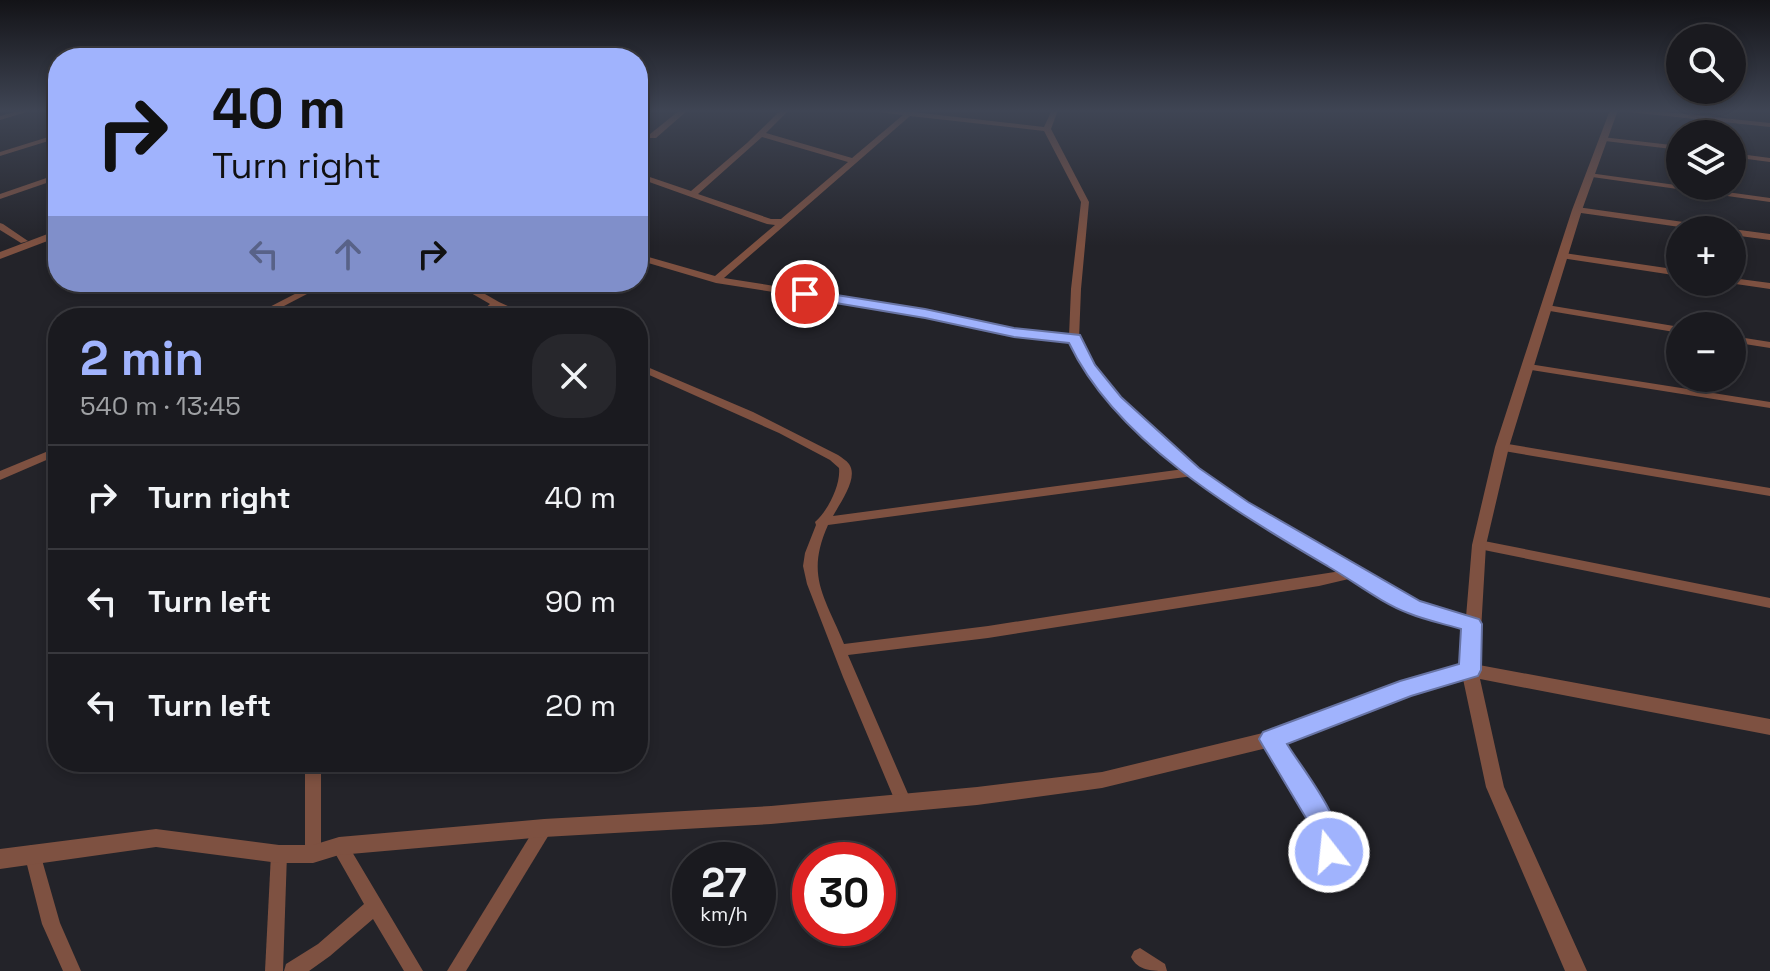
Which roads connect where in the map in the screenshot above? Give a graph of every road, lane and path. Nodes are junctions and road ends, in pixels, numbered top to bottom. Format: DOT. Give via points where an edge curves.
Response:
graph roads {
  1 [pos="736,155"];
  2 [pos="834,155"];
  3 [pos="861,155"];
  4 [pos="1061,155"];
  5 [pos="1599,155"];
  6 [pos="1746,157"];
  7 [pos="1770,160"];
  8 [pos="854,161"];
  9 [pos="1592,175"];
  10 [pos="648,179"];
  11 [pos="48,180"];
  12 [pos="692,195"];
  13 [pos="0,197"];
  14 [pos="1770,200"];
  15 [pos="1577,210"];
  16 [pos="783,222"];
  17 [pos="1666,223"];
  18 [pos="0,226"];
  19 [pos="48,233"];
  20 [pos="48,234"];
  21 [pos="1746,234"];
  22 [pos="1770,237"];
  23 [pos="24,241"];
  24 [pos="0,253"];
  25 [pos="1564,256"];
  26 [pos="648,260"];
  27 [pos="1666,271"];
  28 [pos="716,280"];
  29 [pos="1746,283"];
  30 [pos="1770,286"];
  31 [pos="305,292"];
  32 [pos="475,292"];
  33 [pos="496,304"];
  34 [pos="273,308"];
  35 [pos="491,308"];
  36 [pos="506,308"];
  37 [pos="1547,308"];
  38 [pos="1666,328"];
  39 [pos="1074,339"];
  40 [pos="1746,341"];
  41 [pos="1770,345"];
  42 [pos="1529,367"];
  43 [pos="648,371"];
  44 [pos="1770,405"];
  45 [pos="1502,447"];
  46 [pos="48,455"];
  47 [pos="1193,472"];
  48 [pos="0,476"];
  49 [pos="1770,492"];
  50 [pos="821,522"];
  51 [pos="1479,545"];
  52 [pos="1355,573"];
  53 [pos="1770,603"];
  54 [pos="1472,624"];
  55 [pos="839,650"];
  56 [pos="1470,670"];
  57 [pos="1770,727"];
  58 [pos="1271,739"];
  59 [pos="313,772"];
  60 [pos="904,803"];
  61 [pos="544,828"];
  62 [pos="339,846"];
  63 [pos="32,853"];
  64 [pos="279,854"];
  65 [pos="313,854"];
  66 [pos="0,859"];
  67 [pos="1327,881"];
  68 [pos="374,907"];
  69 [pos="1140,957"];
  70 [pos="72,971"];
  71 [pos="274,971"];
  72 [pos="293,971"];
  73 [pos="414,971"];
  74 [pos="456,971"];
  75 [pos="1158,971"];
  76 [pos="1576,971"];
  1 -- 12 [label="street"];
  2 -- 8 [label="street"];
  3 -- 8 [label="street"];
  4 -- 39 [label="street" via="1085,202"];
  5 -- 9 [label="street"];
  6 -- 7 [label="street"];
  8 -- 16 [label="street"];
  9 -- 14 [label="street"];
  9 -- 15 [label="street"];
  10 -- 12 [label="street"];
  11 -- 13 [label="street"];
  12 -- 16 [label="street"];
  15 -- 17 [label="street"];
  15 -- 25 [label="street"];
  16 -- 28 [label="street"];
  18 -- 23 [label="street"];
  19 -- 23 [label="street"];
  20 -- 24 [label="street"];
  21 -- 22 [label="street"];
  23 -- 24 [label="street"];
  25 -- 27 [label="street"];
  25 -- 37 [label="street"];
  26 -- 28 [label="street"];
  28 -- 39 [label="street"];
  29 -- 30 [label="street"];
  31 -- 34 [label="street"];
  32 -- 33 [label="street"];
  33 -- 35 [label="street"];
  33 -- 36 [label="street"];
  37 -- 38 [label="street"];
  37 -- 42 [label="street"];
  39 -- 47 [label="street" via="1115,401"];
  40 -- 41 [label="street"];
  42 -- 44 [label="street"];
  42 -- 45 [label="street"];
  43 -- 50 [label="street" via="841,461 848,479"];
  45 -- 49 [label="street"];
  45 -- 51 [label="street"];
  46 -- 48 [label="street"];
  47 -- 50 [label="street"];
  47 -- 52 [label="street"];
  50 -- 55 [label="street" via="809,552 811,574"];
  51 -- 53 [label="street"];
  51 -- 54 [label="street"];
  52 -- 54 [label="street" via="1413,607"];
  52 -- 55 [label="street" via="988,632"];
  54 -- 56 [label="street"];
  55 -- 60 [label="street"];
  56 -- 57 [label="street"];
  56 -- 58 [label="street"];
  56 -- 76 [label="street" via="1495,787"];
  58 -- 60 [label="street" via="1102,780"];
  58 -- 67 [label="street" via="1327,831"];
  59 -- 65 [label="street"];
  60 -- 61 [label="street"];
  61 -- 62 [label="street"];
  61 -- 74 [label="street"];
  62 -- 65 [label="street"];
  62 -- 68 [label="street"];
  63 -- 64 [label="street" via="156,838"];
  63 -- 66 [label="street"];
  63 -- 70 [label="street" via="51,924"];
  64 -- 65 [label="street"];
  64 -- 71 [label="street"];
  68 -- 72 [label="street"];
  68 -- 73 [label="street"];
  69 -- 75 [label="street"];
}
